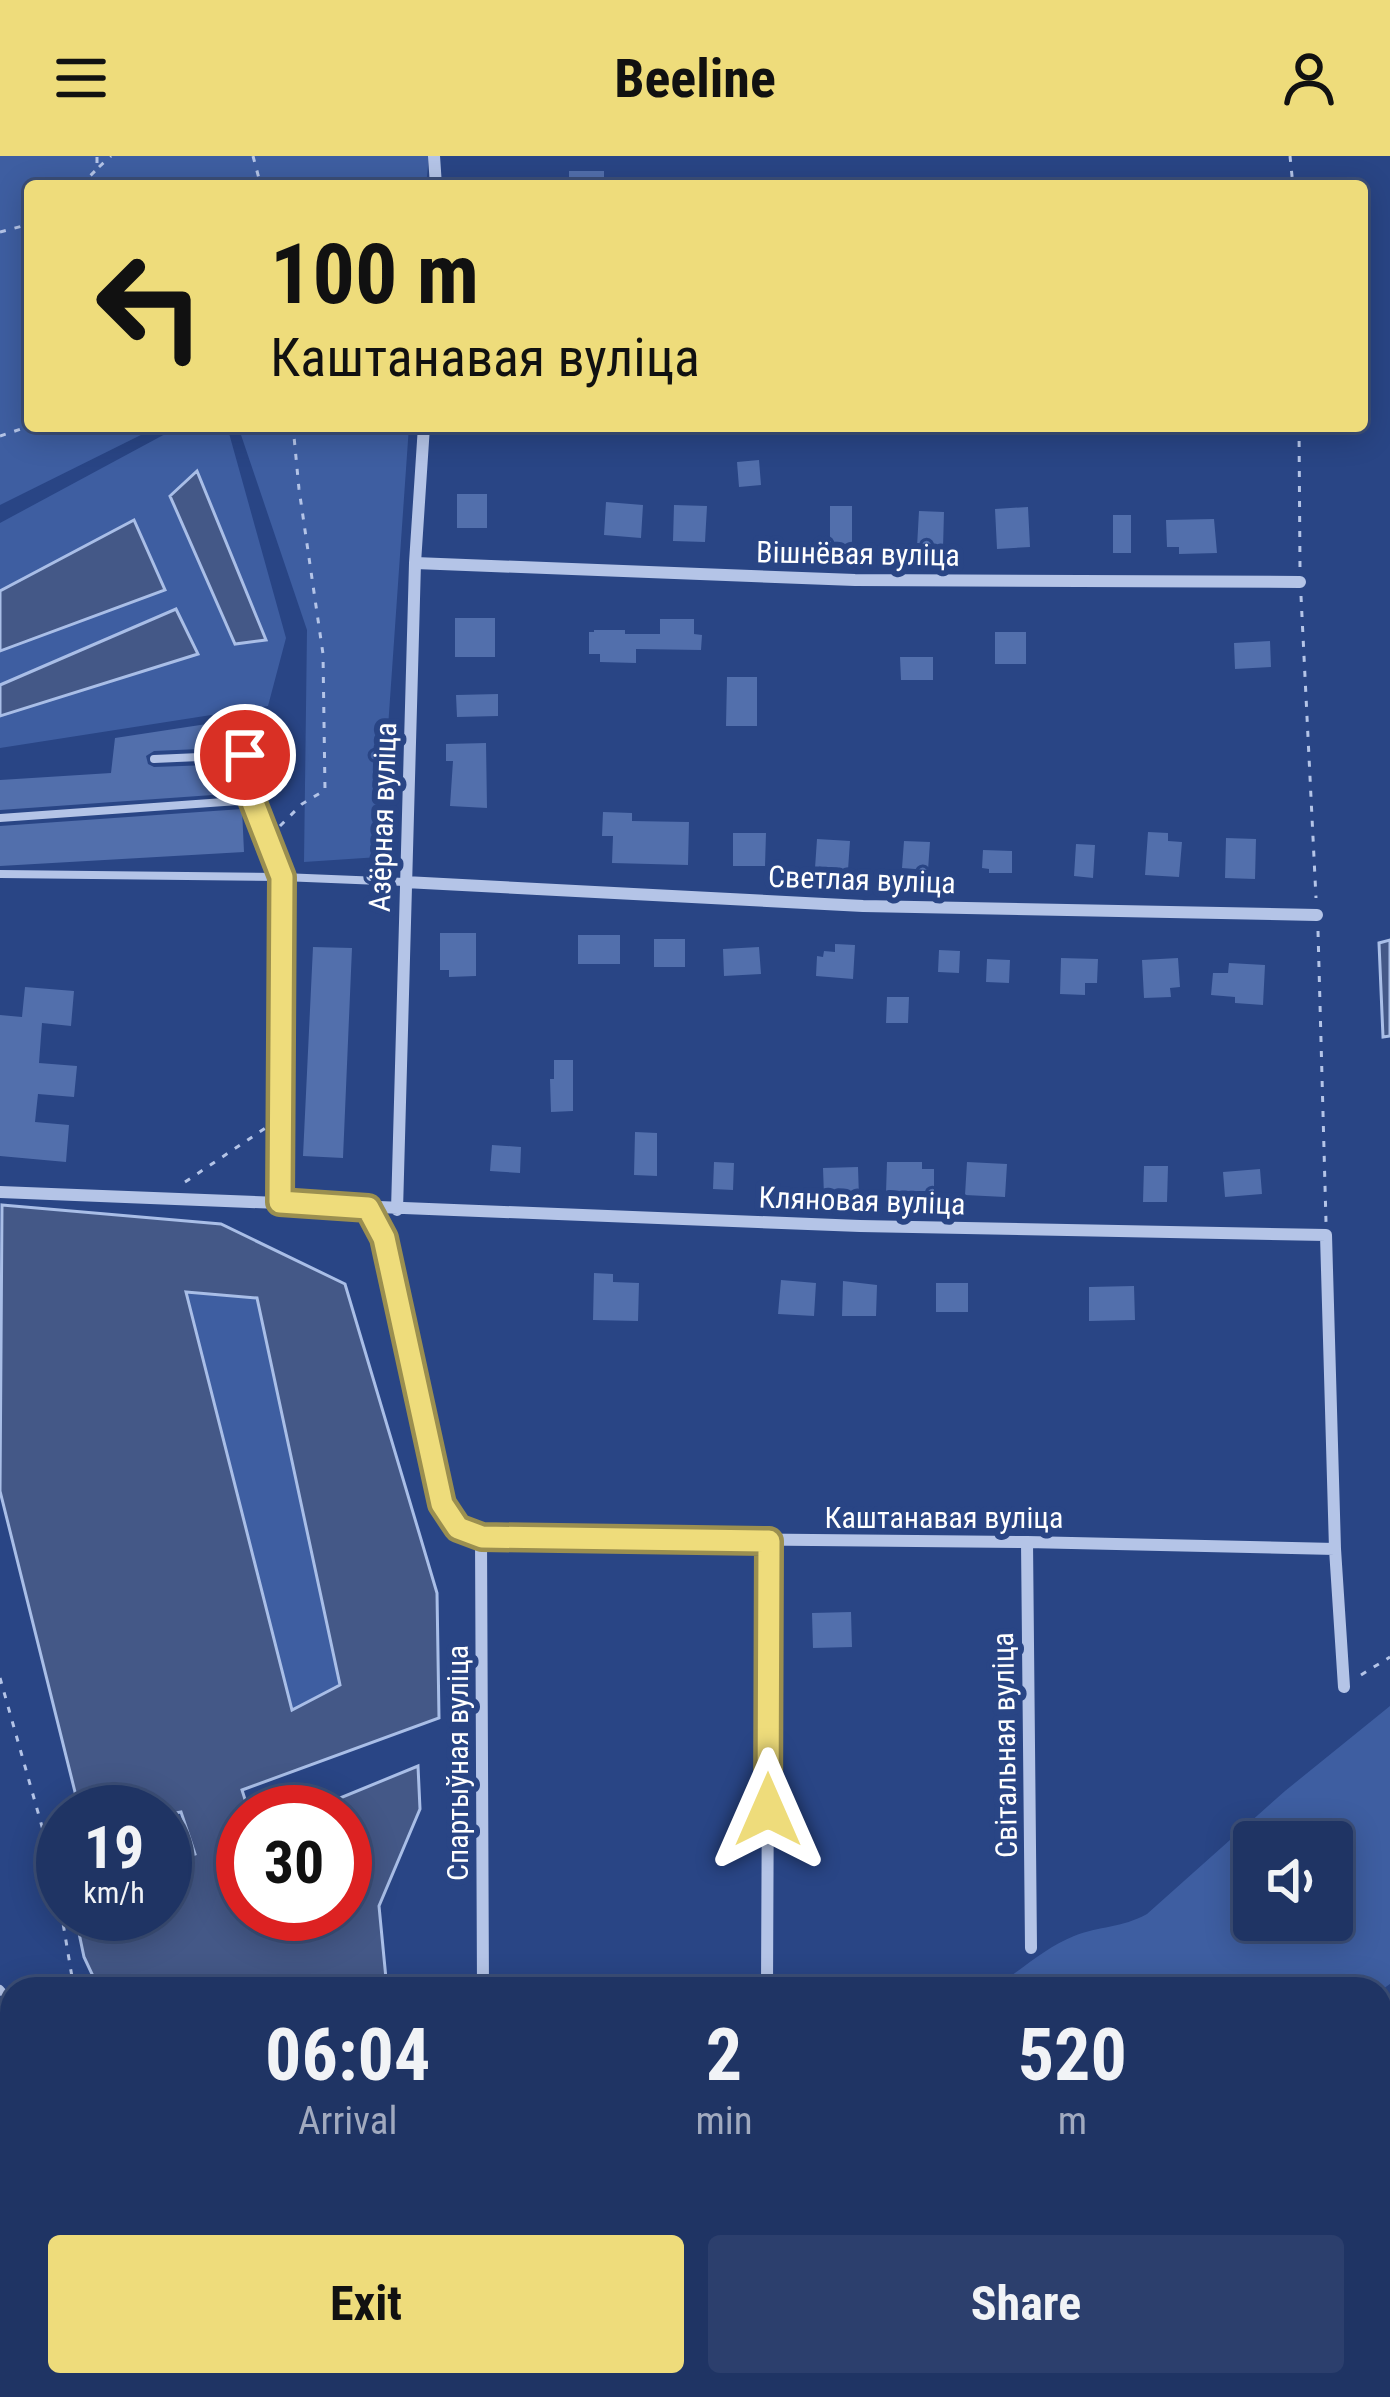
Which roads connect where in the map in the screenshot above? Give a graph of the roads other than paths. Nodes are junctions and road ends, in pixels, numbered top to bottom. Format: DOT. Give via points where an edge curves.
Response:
graph roads {
  1 [pos="424,432"];
  2 [pos="416,563"];
  3 [pos="1300,582"];
  4 [pos="154,759"];
  5 [pos="252,800"];
  6 [pos="0,818"];
  7 [pos="0,874"];
  8 [pos="282,877"];
  9 [pos="405,882"];
  10 [pos="1317,915"];
  11 [pos="0,1192"];
  12 [pos="280,1202"];
  13 [pos="368,1208"];
  14 [pos="397,1210"];
  15 [pos="482,1537"];
  16 [pos="769,1541"];
  17 [pos="1027,1542"];
  18 [pos="1335,1549"];
  19 [pos="1344,1687"];
  20 [pos="1031,1948"];
  21 [pos="483,1977"];
  22 [pos="767,1977"];
  1 -- 2 [label="street, Азёрная вуліца"];
  2 -- 3 [label="street, Вішнёвая вуліца" via="855,580"];
  2 -- 9 [label="street, Азёрная вуліца"];
  4 -- 5 [label="lane" via="245,755"];
  5 -- 6 [label="lane"];
  5 -- 8 [label="lane"];
  7 -- 8 [label="lane"];
  8 -- 9 [label="lane"];
  8 -- 12 [label="lane"];
  9 -- 10 [label="street, Светлая вуліца" via="863,906"];
  9 -- 14 [label="street, Азёрная вуліца"];
  11 -- 12 [label="street, Кляновая вуліца"];
  12 -- 13 [label="street, Кляновая вуліца"];
  13 -- 14 [label="street, Кляновая вуліца"];
  13 -- 15 [label="street" via="384,1238 442,1504 458,1528"];
  14 -- 18 [label="street, Кляновая вуліца" via="1326,1235"];
  15 -- 16 [label="street, Каштанавая вуліца"];
  15 -- 21 [label="street, Спартыўная вуліца"];
  16 -- 17 [label="street, Каштанавая вуліца"];
  16 -- 22 [label="street"];
  17 -- 18 [label="street, Каштанавая вуліца"];
  17 -- 20 [label="street, Світальная вуліца"];
  18 -- 19 [label="street"];
}
